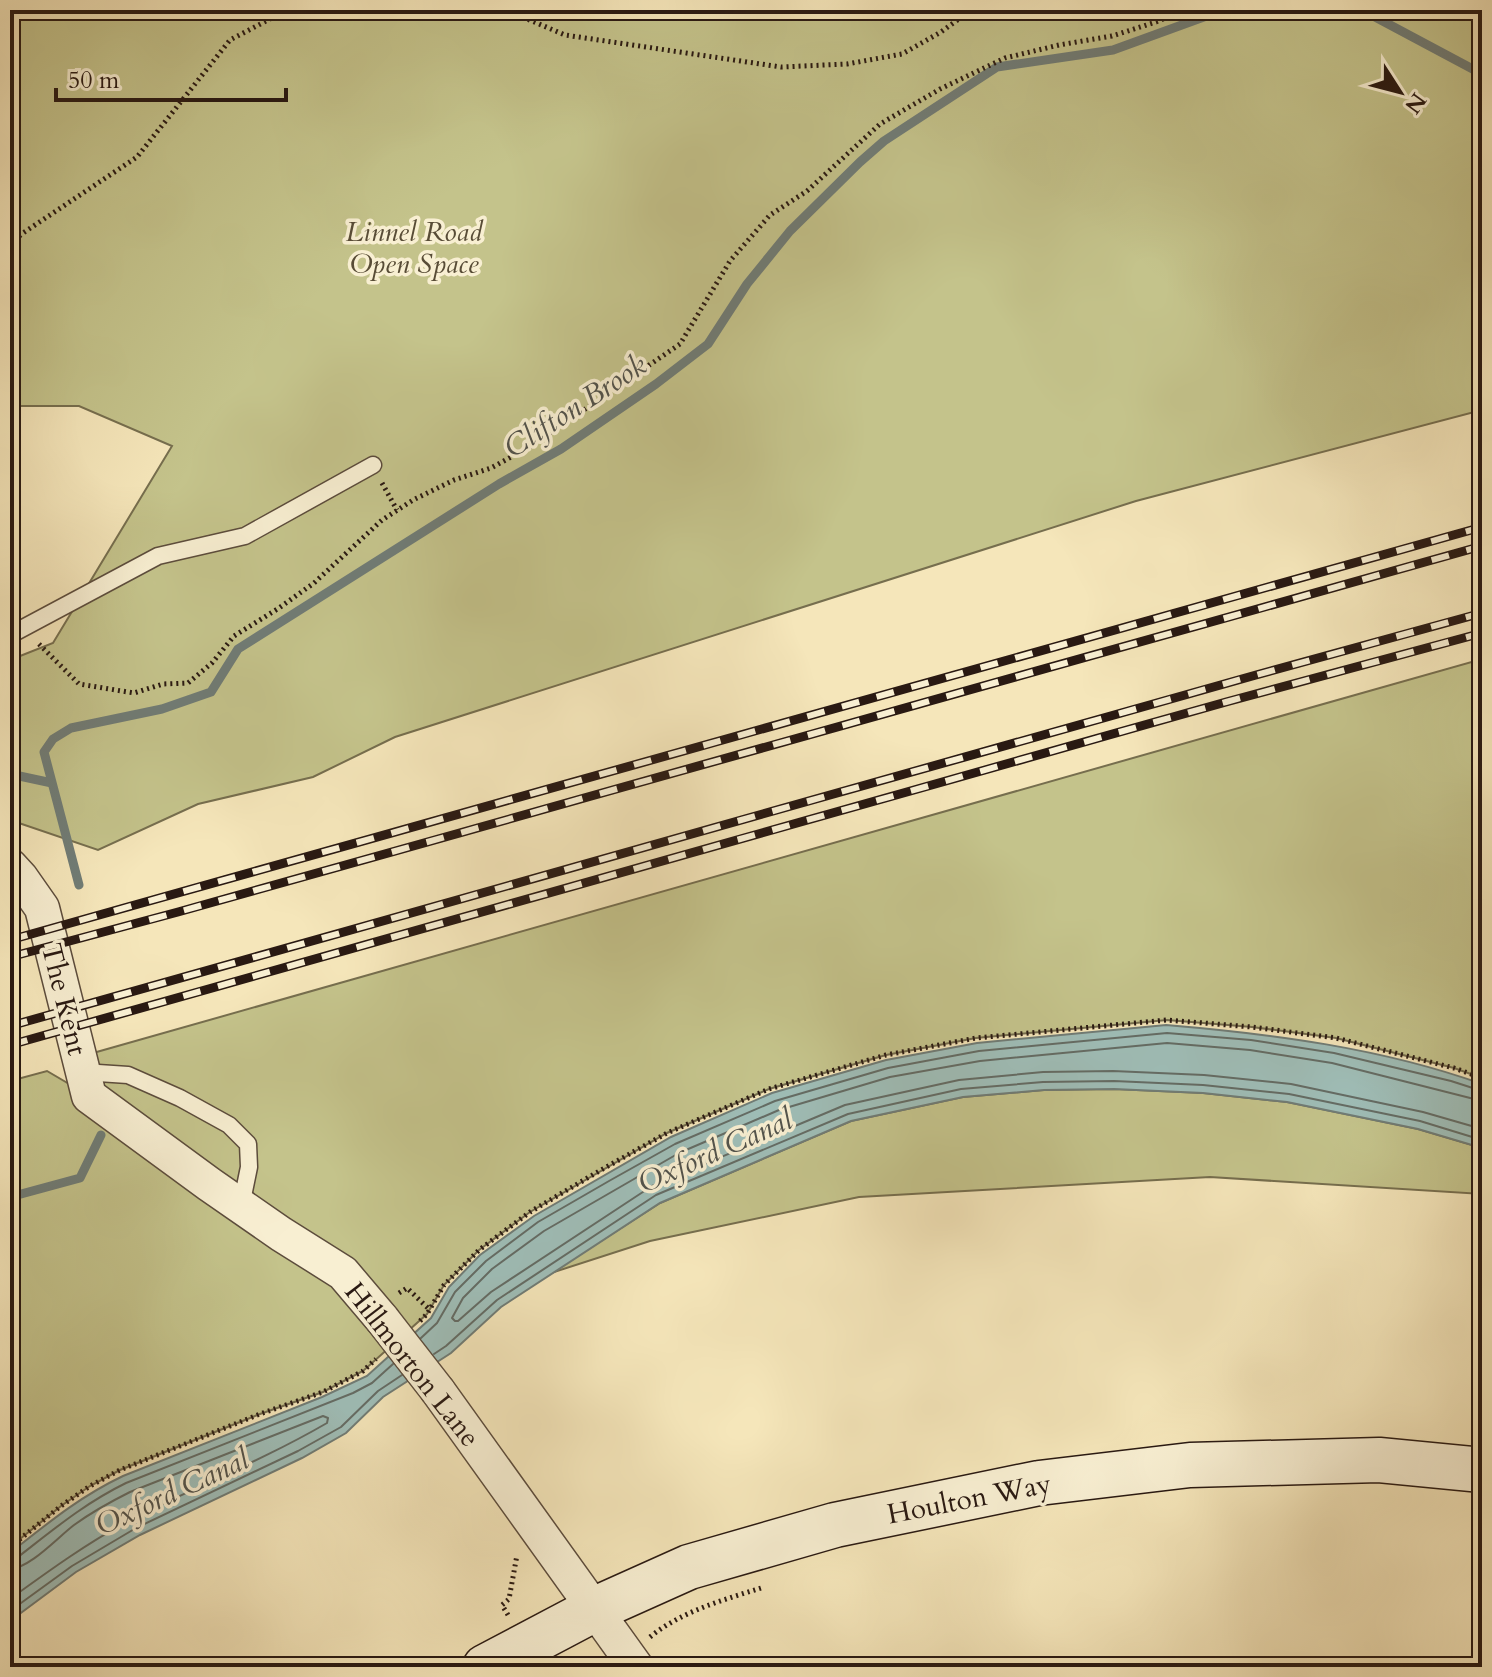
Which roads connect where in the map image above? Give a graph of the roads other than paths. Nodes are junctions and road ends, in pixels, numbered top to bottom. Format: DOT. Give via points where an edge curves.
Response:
graph roads {
  1 [pos="373,465"];
  2 [pos="16,632"];
  3 [pos="10,866"];
  4 [pos="86,1084"];
  5 [pos="241,1206"];
  6 [pos="1482,1470"];
  7 [pos="593,1610"];
  8 [pos="632,1661"];
  9 [pos="485,1667"];
  1 -- 2 [label="lane" via="245,536 158,556"];
  3 -- 4 [label="street, The Kent" via="42,908"];
  4 -- 5 [label="street, Hillmorton Lane"];
  4 -- 5 [label="lane" via="128,1075 229,1125 248,1144"];
  5 -- 7 [label="street, Hillmorton Lane, bridge" via="343,1273 389,1321"];
  6 -- 7 [label="street, Houlton Way" via="1379,1460 1190,1465 1039,1483 835,1525 689,1567"];
  7 -- 8 [label="street, Hillmorton Lane"];
  7 -- 9 [label="street, Houlton Way"];
}
